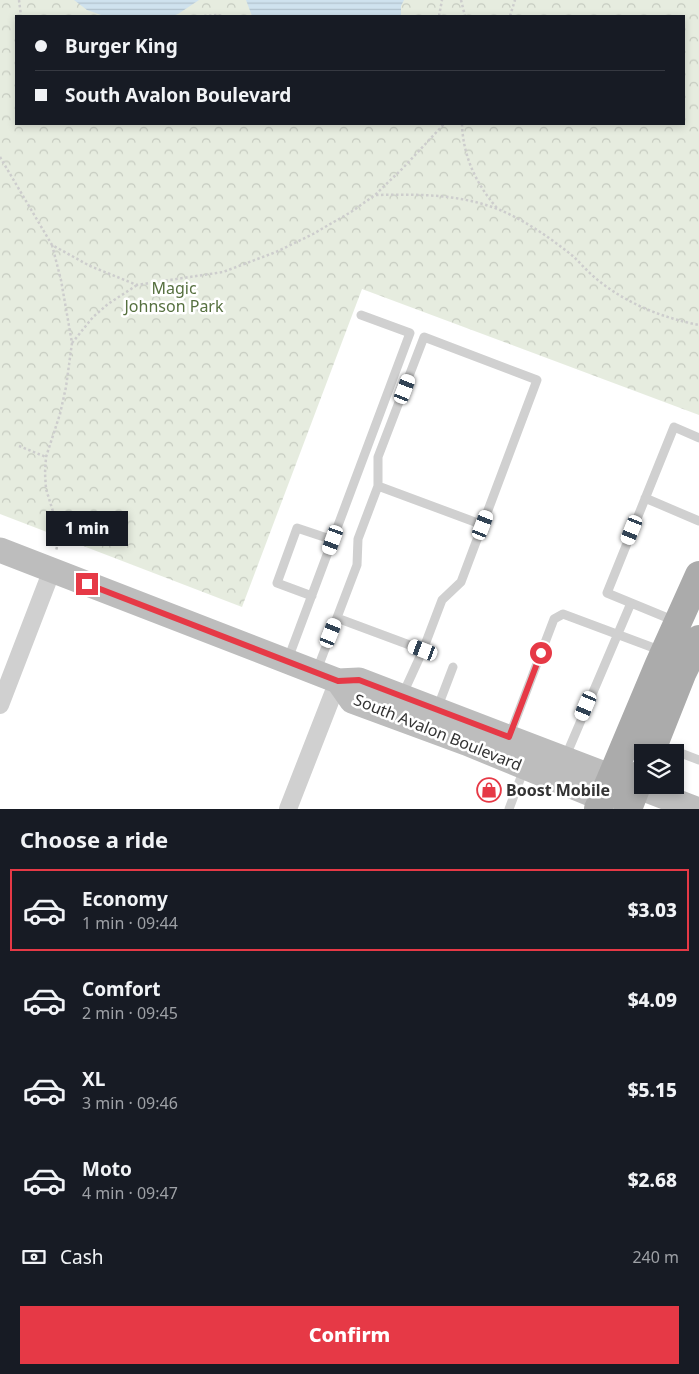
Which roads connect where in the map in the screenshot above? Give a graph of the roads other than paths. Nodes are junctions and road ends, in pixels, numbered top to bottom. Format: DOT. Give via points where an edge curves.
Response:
graph roads {
  1 [pos="361,315"];
  2 [pos="699,438"];
  3 [pos="378,486"];
  4 [pos="645,498"];
  5 [pos="699,521"];
  6 [pos="483,525"];
  7 [pos="333,540"];
  8 [pos="0,550"];
  9 [pos="52,570"];
  10 [pos="699,575"];
  11 [pos="312,596"];
  12 [pos="631,603"];
  13 [pos="338,618"];
  14 [pos="677,622"];
  15 [pos="617,634"];
  16 [pos="697,647"];
  17 [pos="423,650"];
  18 [pos="664,652"];
  19 [pos="287,662"];
  20 [pos="453,667"];
  21 [pos="327,677"];
  22 [pos="402,696"];
  23 [pos="0,703"];
  24 [pos="437,709"];
  25 [pos="509,737"];
  26 [pos="655,744"];
  27 [pos="684,756"];
  28 [pos="565,758"];
  29 [pos="699,760"];
  30 [pos="524,768"];
  31 [pos="604,794"];
  32 [pos="633,797"];
  33 [pos="288,809"];
  34 [pos="509,809"];
  35 [pos="696,809"];
  1 -- 7 [label="lane" via="410,333"];
  2 -- 4 [label="lane" via="674,428"];
  3 -- 6 [label="lane"];
  3 -- 6 [label="lane" via="378,457 424,337 537,380"];
  3 -- 13 [label="lane" via="358,539 358,565"];
  4 -- 5 [label="lane"];
  4 -- 12 [label="lane" via="607,593"];
  6 -- 17 [label="lane" via="461,582 442,600"];
  7 -- 11 [label="lane"];
  7 -- 11 [label="lane" via="297,528 277,583"];
  8 -- 9 [label="main road, South Avalon Boulevard"];
  9 -- 19 [label="main road, South Avalon Boulevard"];
  9 -- 23 [label="street"];
  10 -- 14 [label="main road"];
  11 -- 19 [label="lane"];
  12 -- 14 [label="lane"];
  12 -- 15 [label="lane"];
  13 -- 17 [label="lane"];
  13 -- 21 [label="lane"];
  14 -- 18 [label="main road"];
  15 -- 18 [label="lane"];
  15 -- 25 [label="lane" via="563,614 554,619"];
  15 -- 28 [label="lane"];
  16 -- 26 [label="main road"];
  17 -- 22 [label="lane"];
  18 -- 31 [label="main road"];
  19 -- 21 [label="main road, South Avalon Boulevard"];
  20 -- 24 [label="lane"];
  21 -- 22 [label="main road, South Avalon Boulevard" via="359,680"];
  21 -- 30 [label="main road, South Avalon Boulevard" via="352,701"];
  21 -- 33 [label="street"];
  22 -- 24 [label="main road, South Avalon Boulevard"];
  24 -- 25 [label="main road, South Avalon Boulevard"];
  25 -- 28 [label="main road, South Avalon Boulevard"];
  27 -- 29 [label="lane"];
  28 -- 31 [label="main road, South Avalon Boulevard"];
  30 -- 31 [label="main road, South Avalon Boulevard"];
  30 -- 34 [label="lane"];
  31 -- 32 [label="main road, South Avalon Boulevard"];
  32 -- 35 [label="main road, South Avalon Boulevard"];
}
